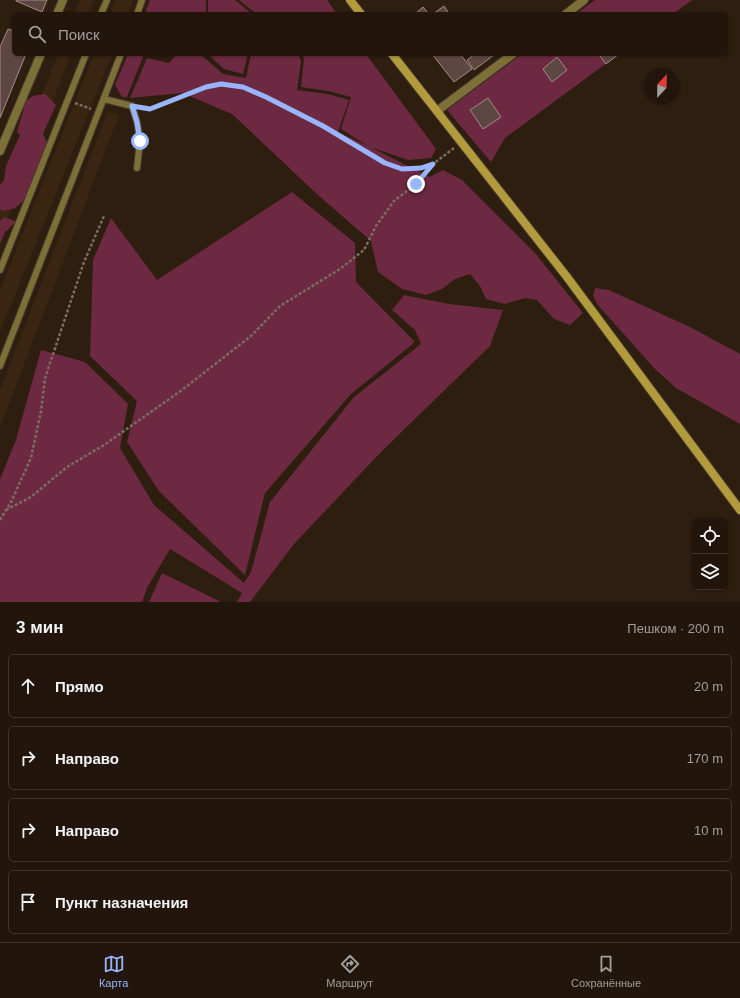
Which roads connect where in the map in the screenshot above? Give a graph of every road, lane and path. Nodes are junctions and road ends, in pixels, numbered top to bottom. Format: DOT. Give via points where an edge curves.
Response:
graph roads {
  1 [pos="63,0"];
  2 [pos="107,0"];
  3 [pos="142,0"];
  4 [pos="350,0"];
  5 [pos="584,0"];
  6 [pos="59,12"];
  7 [pos="103,12"];
  8 [pos="138,12"];
  9 [pos="359,12"];
  10 [pos="569,12"];
  11 [pos="40,56"];
  12 [pos="85,56"];
  13 [pos="120,56"];
  14 [pos="394,56"];
  15 [pos="510,56"];
  16 [pos="104,99"];
  17 [pos="67,100"];
  18 [pos="132,106"];
  19 [pos="437,111"];
  20 [pos="99,112"];
  21 [pos="462,143"];
  22 [pos="0,151"];
  23 [pos="433,164"];
  24 [pos="137,168"];
  25 [pos="104,216"];
  26 [pos="0,270"];
  27 [pos="0,366"];
  28 [pos="6,510"];
  29 [pos="740,510"];
  30 [pos="0,520"];
  1 -- 6 [label="street"];
  2 -- 7 [label="lane"];
  3 -- 8 [label="lane"];
  4 -- 9 [label="main road"];
  5 -- 10 [label="street"];
  11 -- 22 [label="street"];
  12 -- 17 [label="lane"];
  13 -- 16 [label="lane"];
  14 -- 19 [label="main road"];
  15 -- 19 [label="street"];
  16 -- 18 [label="lane"];
  16 -- 20 [label="lane"];
  17 -- 20 [label="path"];
  17 -- 26 [label="lane"];
  18 -- 23 [label="path" via="150,109 206,87 221,84 243,87 323,126 385,163 402,169 421,168"];
  18 -- 24 [label="lane" via="140,141"];
  19 -- 21 [label="main road"];
  20 -- 27 [label="lane"];
  21 -- 23 [label="path"];
  21 -- 29 [label="main road" via="567,277"];
  23 -- 28 [label="path" via="416,184 394,202 376,226 364,250 340,269 280,306 251,336 182,390 104,445 67,467 32,497"];
  25 -- 28 [label="path" via="84,262 45,378 31,458"];
  28 -- 30 [label="path"];
}
